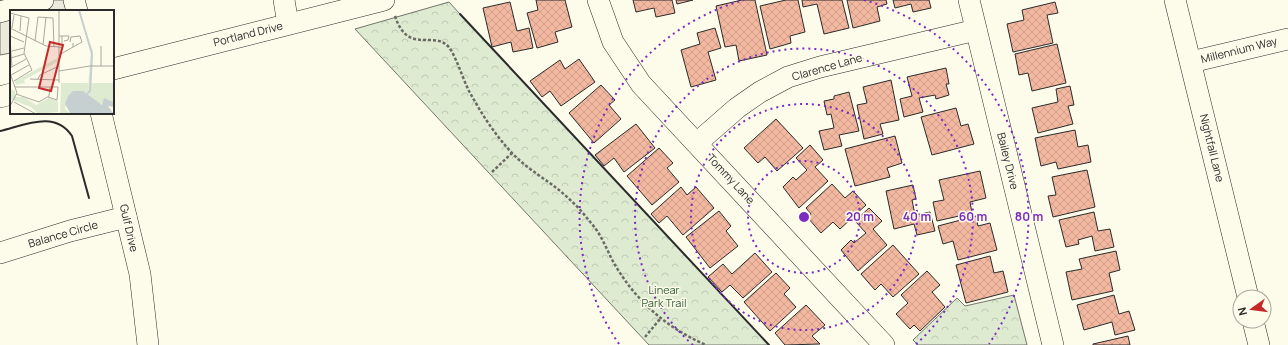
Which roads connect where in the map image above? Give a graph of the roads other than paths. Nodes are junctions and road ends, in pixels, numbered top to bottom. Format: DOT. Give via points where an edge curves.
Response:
graph roads {
  1 [pos="43,0"];
  2 [pos="74,0"];
  3 [pos="284,0"];
  4 [pos="598,0"];
  5 [pos="969,0"];
  6 [pos="1176,0"];
  7 [pos="389,8"];
  8 [pos="77,10"];
  9 [pos="0,12"];
  10 [pos="288,24"];
  11 [pos="976,30"];
  12 [pos="1288,39"];
  13 [pos="1191,62"];
  14 [pos="114,69"];
  15 [pos="10,94"];
  16 [pos="0,97"];
  17 [pos="101,114"];
  18 [pos="697,143"];
  19 [pos="126,217"];
  20 [pos="0,253"];
  21 [pos="1246,289"];
  22 [pos="1255,329"];
  23 [pos="148,345"];
  24 [pos="884,345"];
  25 [pos="1052,345"];
  26 [pos="1259,345"];
  1 -- 9 [label="street"];
  2 -- 8 [label="street"];
  3 -- 10 [label="street"];
  4 -- 18 [label="street, Tommy Lane" via="613,42 627,64 641,84"];
  5 -- 11 [label="street, Bailey Drive"];
  6 -- 13 [label="street, Nightfall Lane"];
  7 -- 10 [label="street, Portland Drive"];
  10 -- 14 [label="street, Portland Drive"];
  11 -- 18 [label="street, Clarence Lane" via="820,67 788,78 748,100"];
  11 -- 25 [label="street, Bailey Drive"];
  12 -- 13 [label="street, Millennium Way"];
  13 -- 21 [label="street, Nightfall Lane"];
  15 -- 16 [label="street"];
  17 -- 19 [label="street, Gulf Drive"];
  18 -- 24 [label="street, Tommy Lane"];
  19 -- 20 [label="street, Balance Circle"];
  19 -- 23 [label="street, Gulf Drive" via="140,274"];
  22 -- 26 [label="street"];
}
